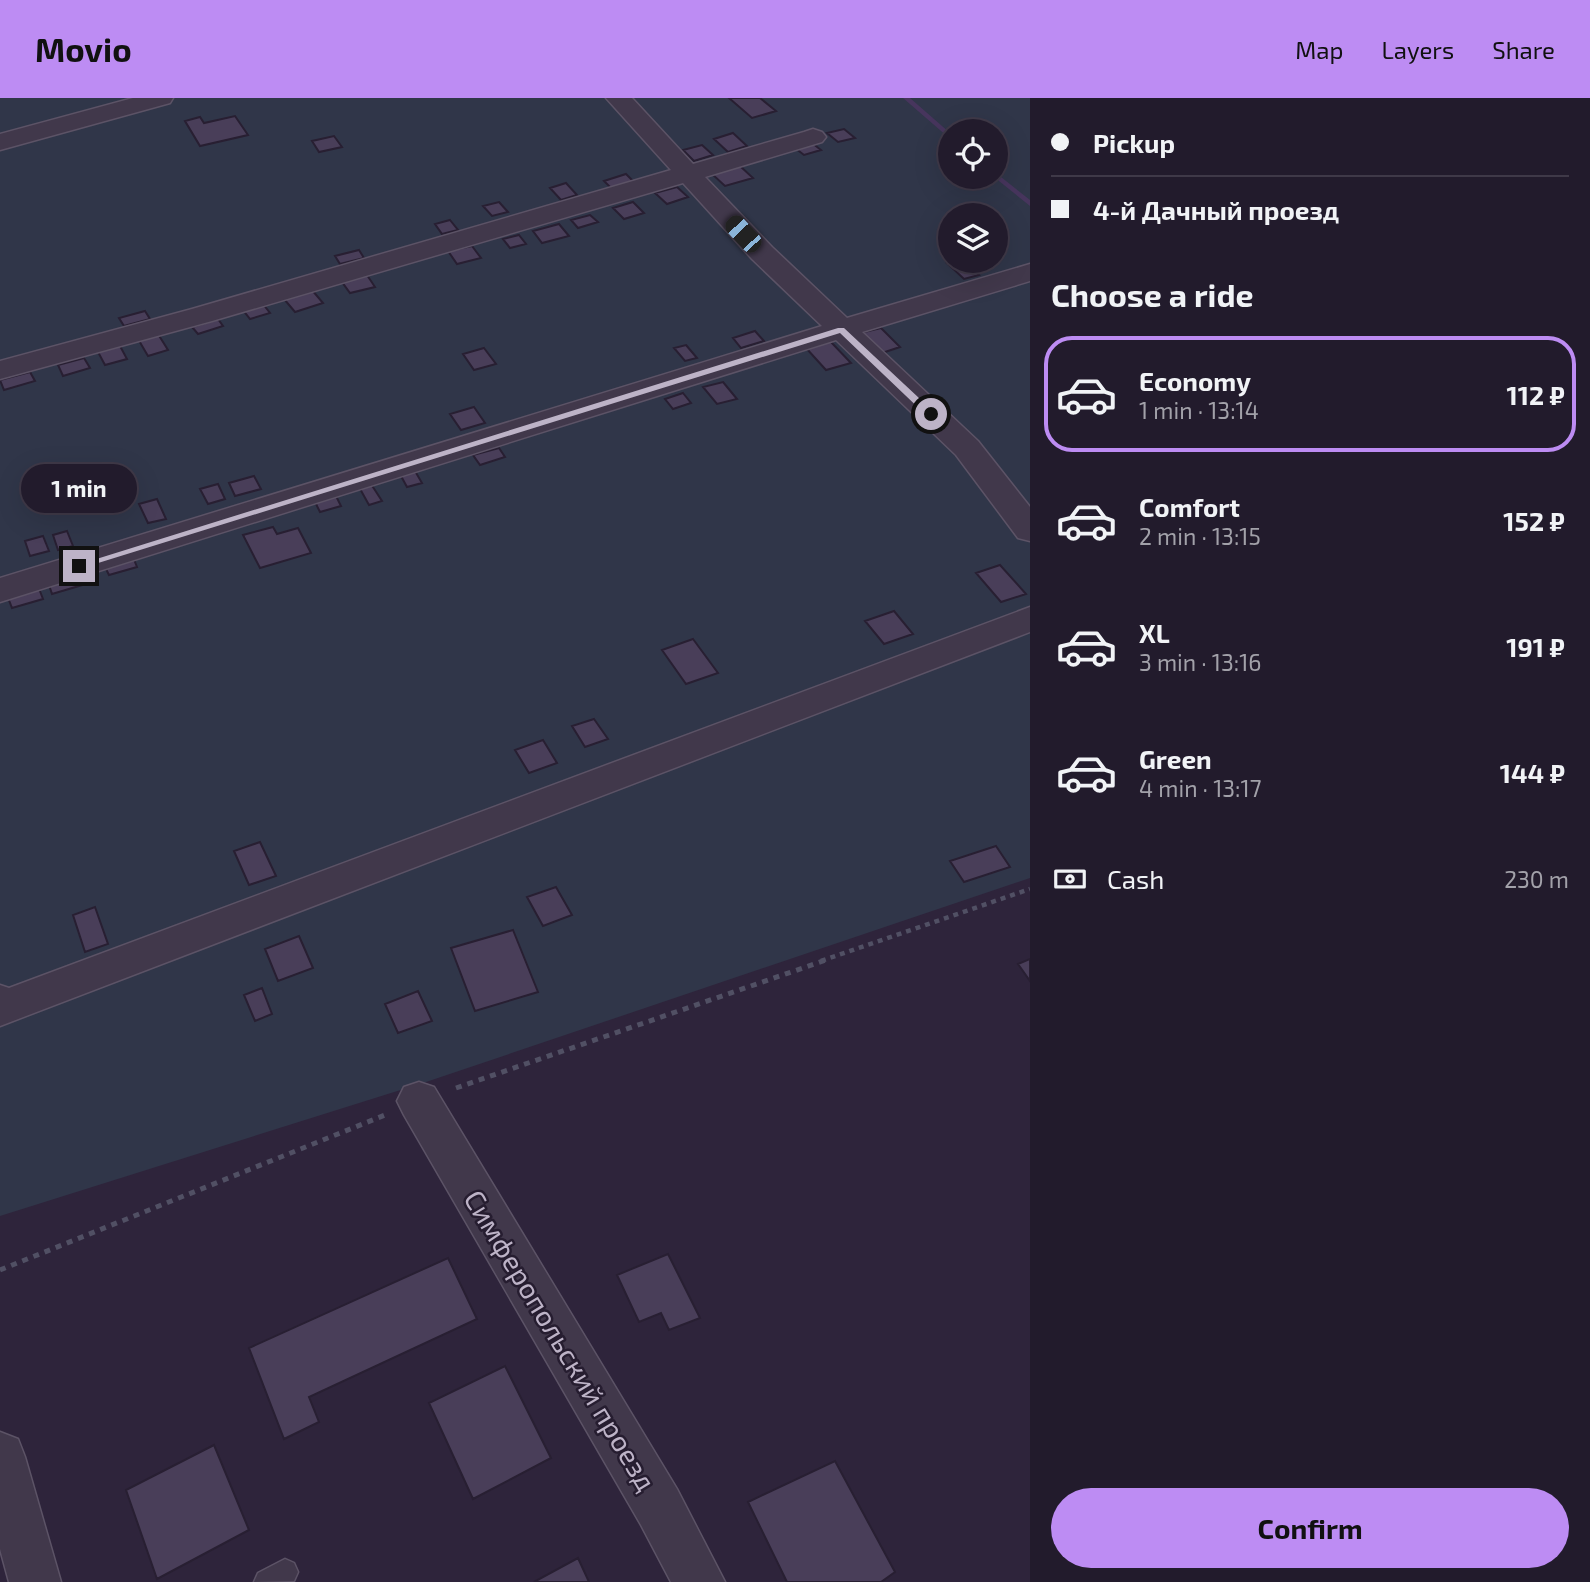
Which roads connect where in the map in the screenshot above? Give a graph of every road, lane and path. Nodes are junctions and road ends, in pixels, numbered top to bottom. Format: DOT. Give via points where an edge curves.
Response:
graph roads {
  1 [pos="161,98"];
  2 [pos="618,98"];
  3 [pos="813,137"];
  4 [pos="0,142"];
  5 [pos="686,173"];
  6 [pos="1030,272"];
  7 [pos="841,330"];
  8 [pos="0,370"];
  9 [pos="1030,530"];
  10 [pos="0,590"];
  11 [pos="1030,619"];
  12 [pos="1030,889"];
  13 [pos="1,1006"];
  14 [pos="419,1101"];
  15 [pos="0,1270"];
  16 [pos="0,1457"];
  17 [pos="36,1582"];
  18 [pos="699,1582"];
  1 -- 4 [label="street"];
  2 -- 5 [label="street"];
  3 -- 5 [label="street"];
  5 -- 7 [label="street"];
  5 -- 8 [label="street"];
  6 -- 7 [label="street"];
  7 -- 9 [label="street" via="967,448"];
  7 -- 10 [label="street"];
  11 -- 13 [label="street"];
  12 -- 14 [label="path"];
  14 -- 15 [label="path"];
  14 -- 18 [label="street, Симферопольский проезд"];
  16 -- 17 [label="street"];
}
